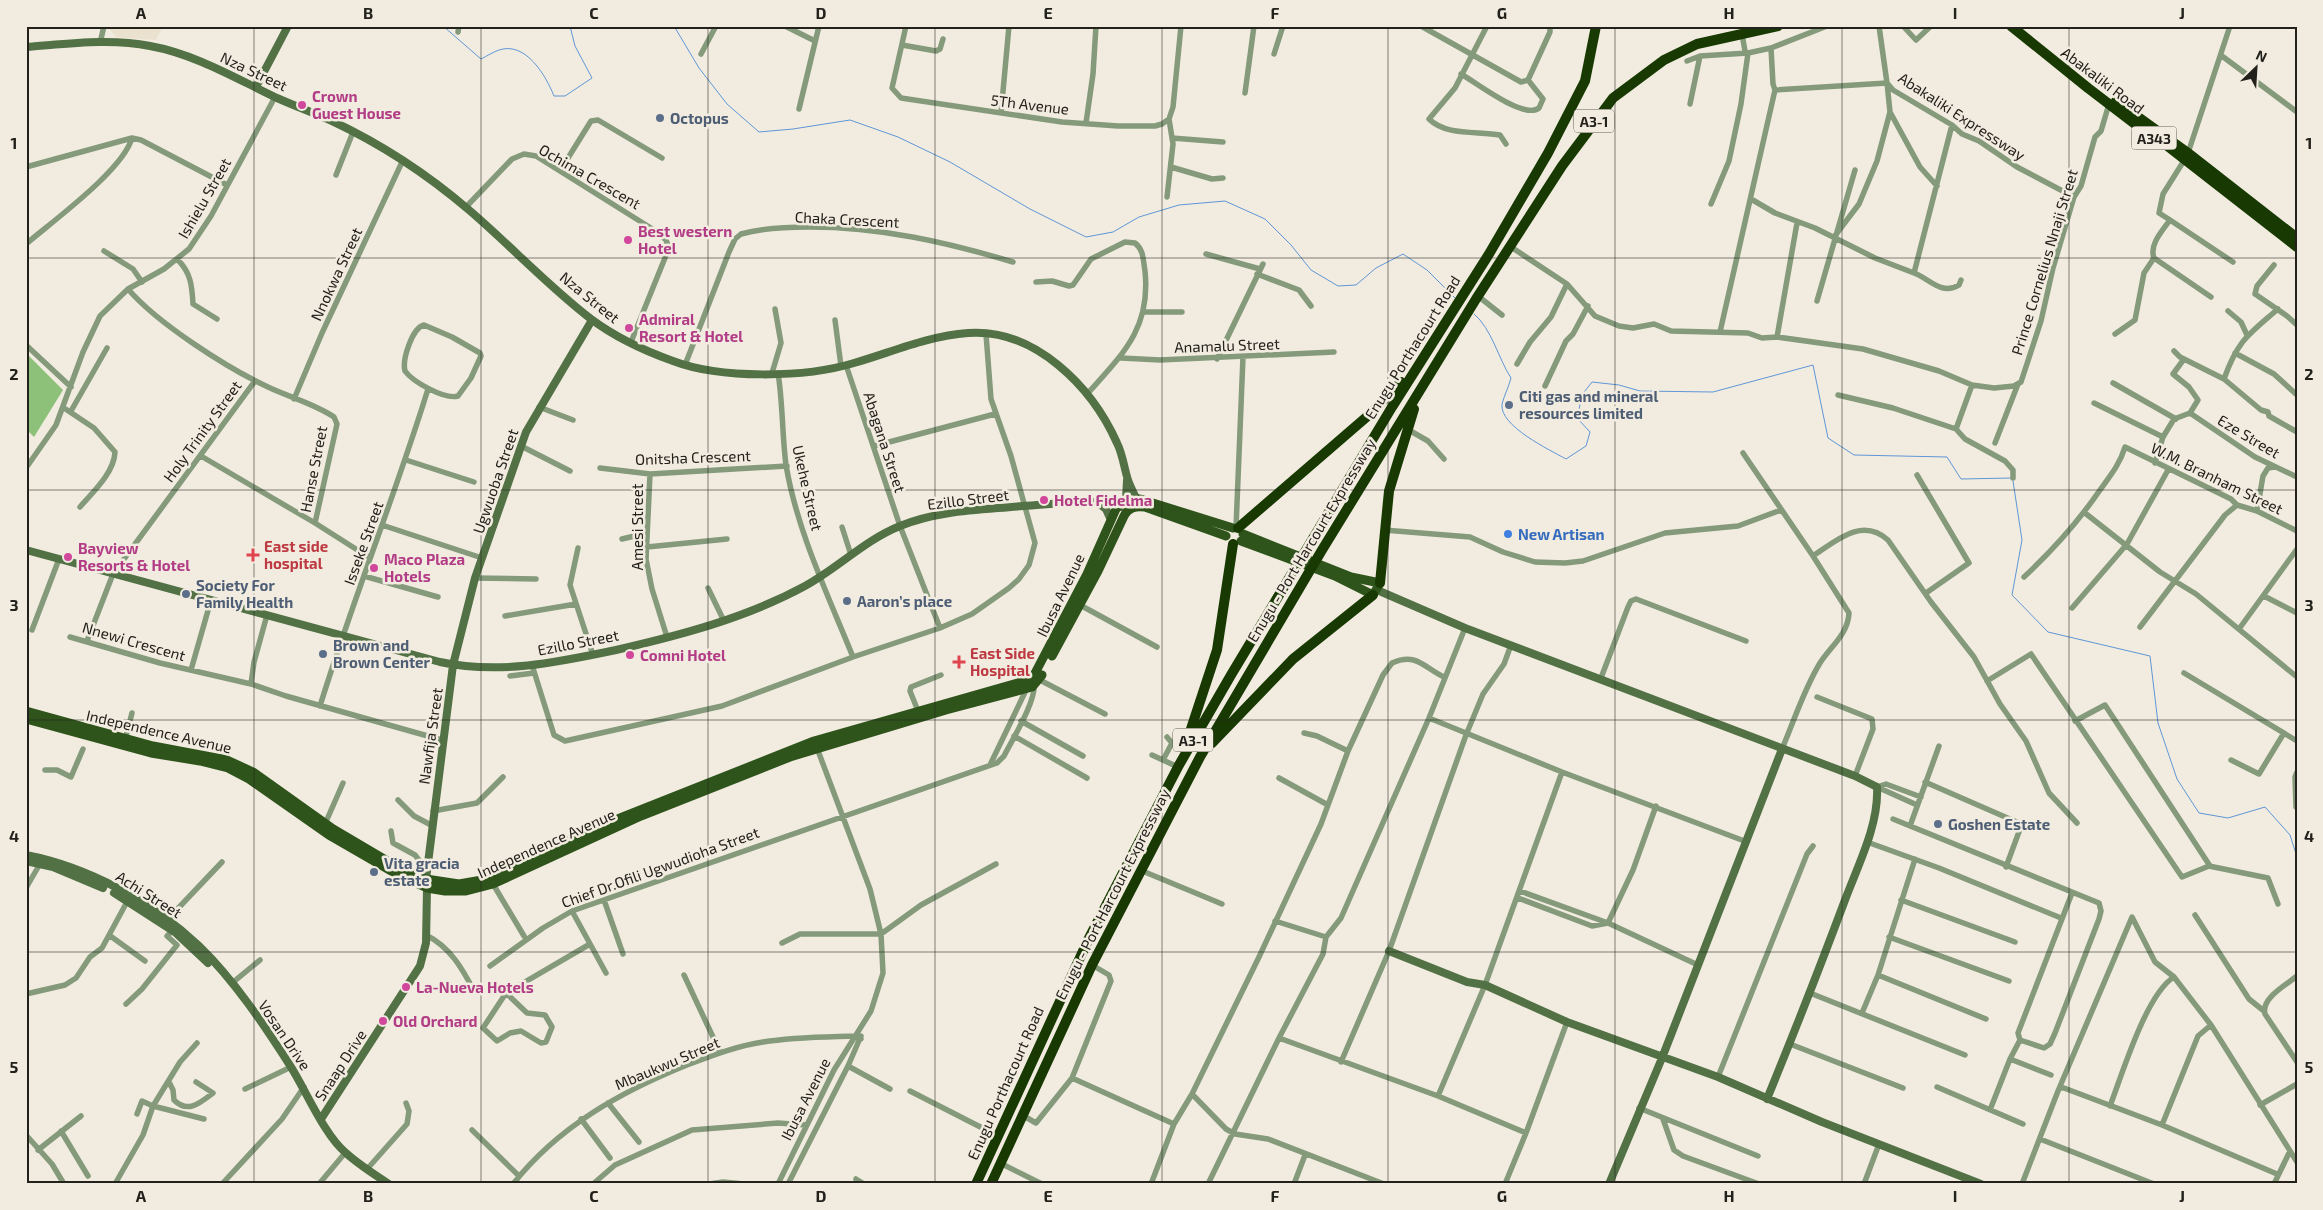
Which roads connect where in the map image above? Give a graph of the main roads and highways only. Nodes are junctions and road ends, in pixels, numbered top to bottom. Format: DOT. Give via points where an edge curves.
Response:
graph roads {
  1 [pos="1596,26"];
  2 [pos="1778,26"];
  3 [pos="2012,26"];
  4 [pos="2022,26"];
  5 [pos="2186,156"];
  6 [pos="2296,235"];
  7 [pos="2297,247"];
  8 [pos="1419,363"];
  9 [pos="1417,396"];
  10 [pos="1130,505"];
  11 [pos="1236,534"];
  12 [pos="1328,571"];
  13 [pos="1377,590"];
  14 [pos="1033,682"];
  15 [pos="26,711"];
  16 [pos="906,718"];
  17 [pos="26,719"];
  18 [pos="64,727"];
  19 [pos="816,745"];
  20 [pos="152,750"];
  21 [pos="1200,757"];
  22 [pos="1179,766"];
  23 [pos="426,883"];
  24 [pos="976,1184"];
  25 [pos="991,1184"];
  1 -- 8 [label="highway, Enugu Porthacourt Road / A3-1" via="1590,63 1578,97 1505,228"];
  2 -- 9 [label="highway, Enugu - Port Harcourt Expressway / A3-1" via="1682,50 1613,98 1562,166"];
  3 -- 5 [label="highway, Abakaliki Road / A343" via="2109,104"];
  4 -- 5 [label="highway, Abakaliki Road / A343"];
  5 -- 6 [label="highway, Abakaliki Road / A343"];
  5 -- 7 [label="highway, Abakaliki Road / A343"];
  8 -- 11 [label="highway" via="1370,414"];
  8 -- 22 [label="highway, Enugu Porthacourt Road / A3-1"];
  9 -- 13 [label="highway" via="1389,491"];
  9 -- 21 [label="highway, Enugu - Port Harcourt Expressway / A3-1" via="1298,589"];
  10 -- 11 [label="main road, Ezillo Street"];
  10 -- 14 [label="main road, Ibusa Avenue" via="1080,605"];
  10 -- 14 [label="main road, Ibusa Avenue" via="1111,520"];
  11 -- 12 [label="main road, Ezillo Street"];
  11 -- 22 [label="highway" via="1217,650"];
  12 -- 13 [label="main road, Ezillo Street"];
  12 -- 13 [label="main road, Ezillo Street"];
  13 -- 21 [label="highway" via="1293,659"];
  14 -- 16 [label="main road, Independence Avenue"];
  14 -- 16 [label="main road, Independence Avenue" via="918,711"];
  15 -- 18 [label="main road, Independence Avenue"];
  16 -- 19 [label="main road, Independence Avenue"];
  17 -- 18 [label="main road, Independence Avenue"];
  18 -- 20 [label="main road, Independence Avenue"];
  18 -- 20 [label="main road, Independence Avenue" via="125,740"];
  19 -- 23 [label="main road, Independence Avenue" via="720,776 482,880"];
  19 -- 23 [label="main road, Independence Avenue" via="656,810 493,884 466,891 446,891"];
  20 -- 23 [label="main road, Independence Avenue" via="201,757 237,768 375,863"];
  21 -- 25 [label="highway, Enugu - Port Harcourt Expressway / A3-1" via="1092,965"];
  22 -- 24 [label="highway, Enugu Porthacourt Road / A3-1" via="1089,938"];
}
